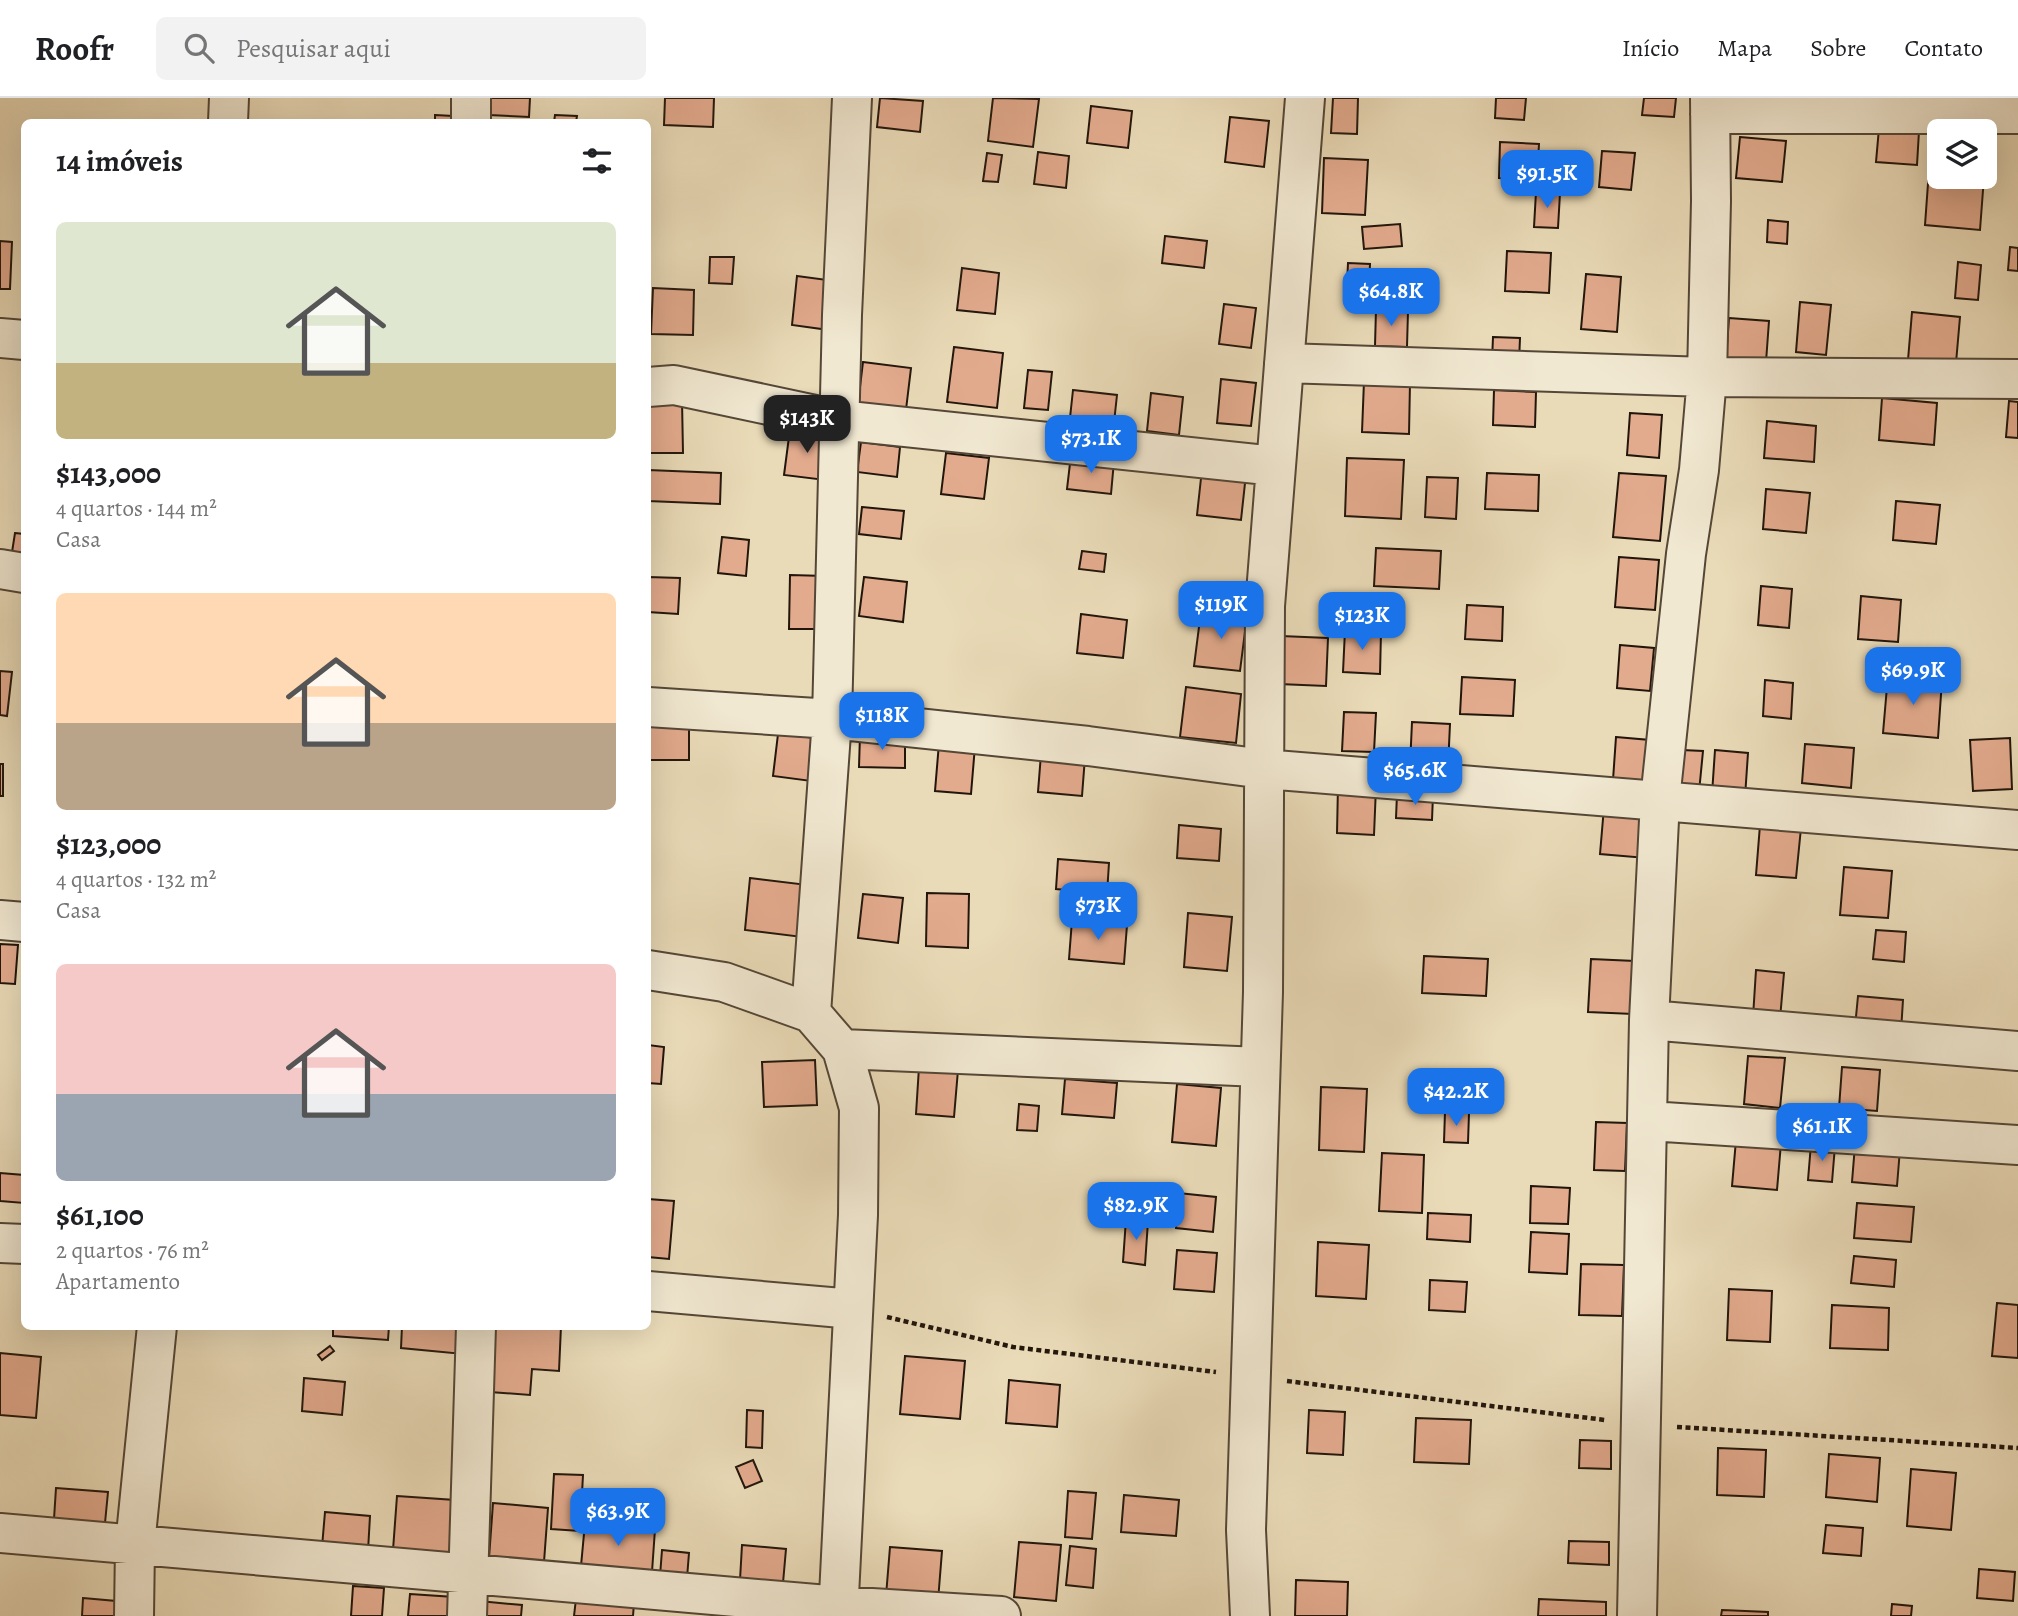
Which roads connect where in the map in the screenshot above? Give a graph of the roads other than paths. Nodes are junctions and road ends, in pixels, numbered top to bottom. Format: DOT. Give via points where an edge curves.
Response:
graph roads {
  1 [pos="229,98"];
  2 [pos="471,98"];
  3 [pos="852,98"];
  4 [pos="1305,98"];
  5 [pos="1710,106"];
  6 [pos="2018,114"];
  7 [pos="228,119"];
  8 [pos="471,119"];
  9 [pos="0,338"];
  10 [pos="21,340"];
  11 [pos="1284,363"];
  12 [pos="1707,377"];
  13 [pos="2018,380"];
  14 [pos="651,387"];
  15 [pos="839,420"];
  16 [pos="1276,466"];
  17 [pos="0,569"];
  18 [pos="21,572"];
  19 [pos="651,707"];
  20 [pos="832,719"];
  21 [pos="1264,769"];
  22 [pos="1660,800"];
  23 [pos="2018,830"];
  24 [pos="0,920"];
  25 [pos="21,922"];
  26 [pos="651,970"];
  27 [pos="811,1013"];
  28 [pos="1649,1020"];
  29 [pos="842,1049"];
  30 [pos="2018,1051"];
  31 [pos="1260,1067"];
  32 [pos="1648,1121"];
  33 [pos="2018,1145"];
  34 [pos="0,1243"];
  35 [pos="21,1244"];
  36 [pos="651,1292"];
  37 [pos="853,1309"];
  38 [pos="157,1330"];
  39 [pos="476,1330"];
  40 [pos="0,1533"];
  41 [pos="135,1545"];
  42 [pos="469,1574"];
  43 [pos="839,1611"];
  44 [pos="134,1616"];
  45 [pos="467,1616"];
  46 [pos="1001,1616"];
  47 [pos="1250,1616"];
  48 [pos="1637,1616"];
  1 -- 7 [label="street"];
  2 -- 8 [label="street"];
  3 -- 15 [label="street"];
  4 -- 11 [label="street"];
  5 -- 6 [label="street"];
  5 -- 12 [label="street"];
  9 -- 10 [label="street"];
  11 -- 12 [label="street"];
  11 -- 16 [label="street"];
  12 -- 13 [label="street"];
  12 -- 22 [label="street"];
  14 -- 15 [label="street" via="674,385"];
  15 -- 16 [label="street"];
  15 -- 20 [label="street"];
  16 -- 21 [label="street" via="1265,606"];
  17 -- 18 [label="street"];
  19 -- 20 [label="street"];
  20 -- 21 [label="street"];
  20 -- 27 [label="street"];
  21 -- 22 [label="street"];
  21 -- 31 [label="street"];
  22 -- 23 [label="street"];
  22 -- 28 [label="street"];
  24 -- 25 [label="street"];
  26 -- 27 [label="street" via="724,982"];
  27 -- 29 [label="street"];
  28 -- 30 [label="street"];
  28 -- 32 [label="street"];
  29 -- 31 [label="street"];
  29 -- 37 [label="street" via="859,1108"];
  31 -- 47 [label="street" via="1246,1530"];
  32 -- 33 [label="street"];
  32 -- 48 [label="street"];
  34 -- 35 [label="street"];
  36 -- 37 [label="street"];
  37 -- 43 [label="street"];
  38 -- 41 [label="street"];
  39 -- 42 [label="street"];
  40 -- 41 [label="street"];
  41 -- 42 [label="street"];
  41 -- 44 [label="street"];
  42 -- 43 [label="street"];
  42 -- 45 [label="street"];
  43 -- 46 [label="street"];
}
